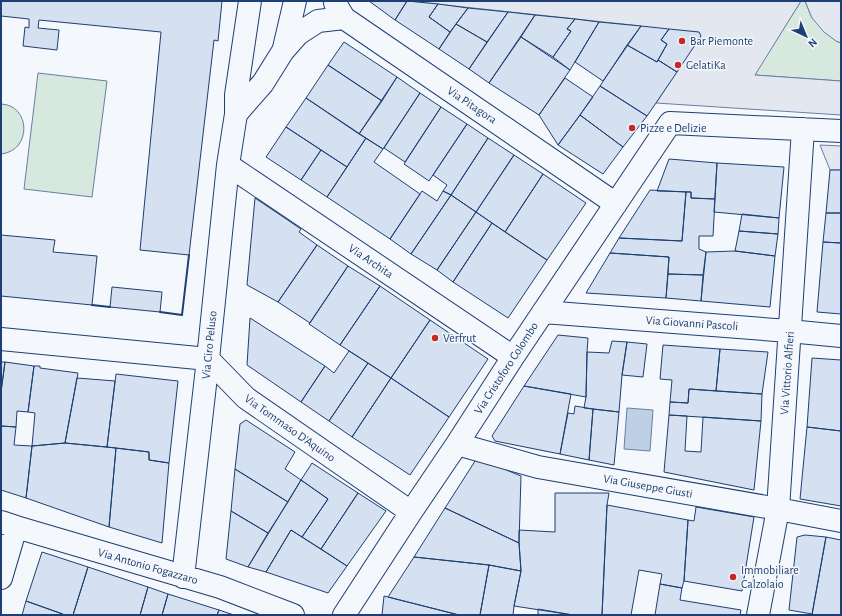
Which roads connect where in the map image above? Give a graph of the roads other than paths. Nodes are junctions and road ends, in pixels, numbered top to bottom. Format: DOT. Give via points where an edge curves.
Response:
graph roads {
  1 [pos="250,1"];
  2 [pos="295,1"];
  3 [pos="339,10"];
  4 [pos="283,51"];
  5 [pos="236,114"];
  6 [pos="803,129"];
  7 [pos="841,131"];
  8 [pos="228,165"];
  9 [pos="616,204"];
  10 [pos="543,312"];
  11 [pos="789,330"];
  12 [pos="841,336"];
  13 [pos="1,339"];
  14 [pos="513,358"];
  15 [pos="208,359"];
  16 [pos="458,444"];
  17 [pos="778,509"];
  18 [pos="411,512"];
  19 [pos="841,521"];
  20 [pos="9,524"];
  21 [pos="183,577"];
  22 [pos="1,578"];
  23 [pos="293,615"];
  24 [pos="344,615"];
  25 [pos="758,615"];
  1 -- 5 [label="street, Via Ciro Peluso" via="236,96"];
  2 -- 4 [label="street"];
  3 -- 4 [label="street" via="298,34"];
  3 -- 9 [label="street, Via Pitagora"];
  4 -- 5 [label="street" via="263,83"];
  5 -- 8 [label="street, Via Ciro Peluso"];
  6 -- 7 [label="street"];
  6 -- 9 [label="street, Via Cristoforo Colombo" via="670,123"];
  6 -- 11 [label="street, Via Vittorio Alfieri"];
  8 -- 14 [label="street, Via Archita"];
  8 -- 15 [label="street, Via Ciro Peluso"];
  9 -- 10 [label="street, Via Cristoforo Colombo"];
  10 -- 11 [label="street, Via Giovanni Pascoli"];
  10 -- 14 [label="street, Via Cristoforo Colombo"];
  11 -- 12 [label="street, Via Giovanni Pascoli"];
  11 -- 17 [label="street, Via Vittorio Alfieri"];
  13 -- 15 [label="street"];
  14 -- 16 [label="street, Via Cristoforo Colombo"];
  15 -- 18 [label="street, Via Tommaso D'Aquino" via="246,398"];
  15 -- 21 [label="street, Via Ciro Peluso"];
  16 -- 17 [label="street, Via Giuseppe Giusti" via="538,467"];
  16 -- 18 [label="street, Via Cristoforo Colombo"];
  17 -- 19 [label="street, Via Giuseppe Giusti"];
  17 -- 25 [label="street, Via Vittorio Alfieri"];
  18 -- 24 [label="street, Via Cristoforo Colombo"];
  20 -- 21 [label="street, Via Antonio Fogazzaro"];
  20 -- 22 [label="street"];
  21 -- 23 [label="street, Via Antonio Fogazzaro" via="220,587"];
}
